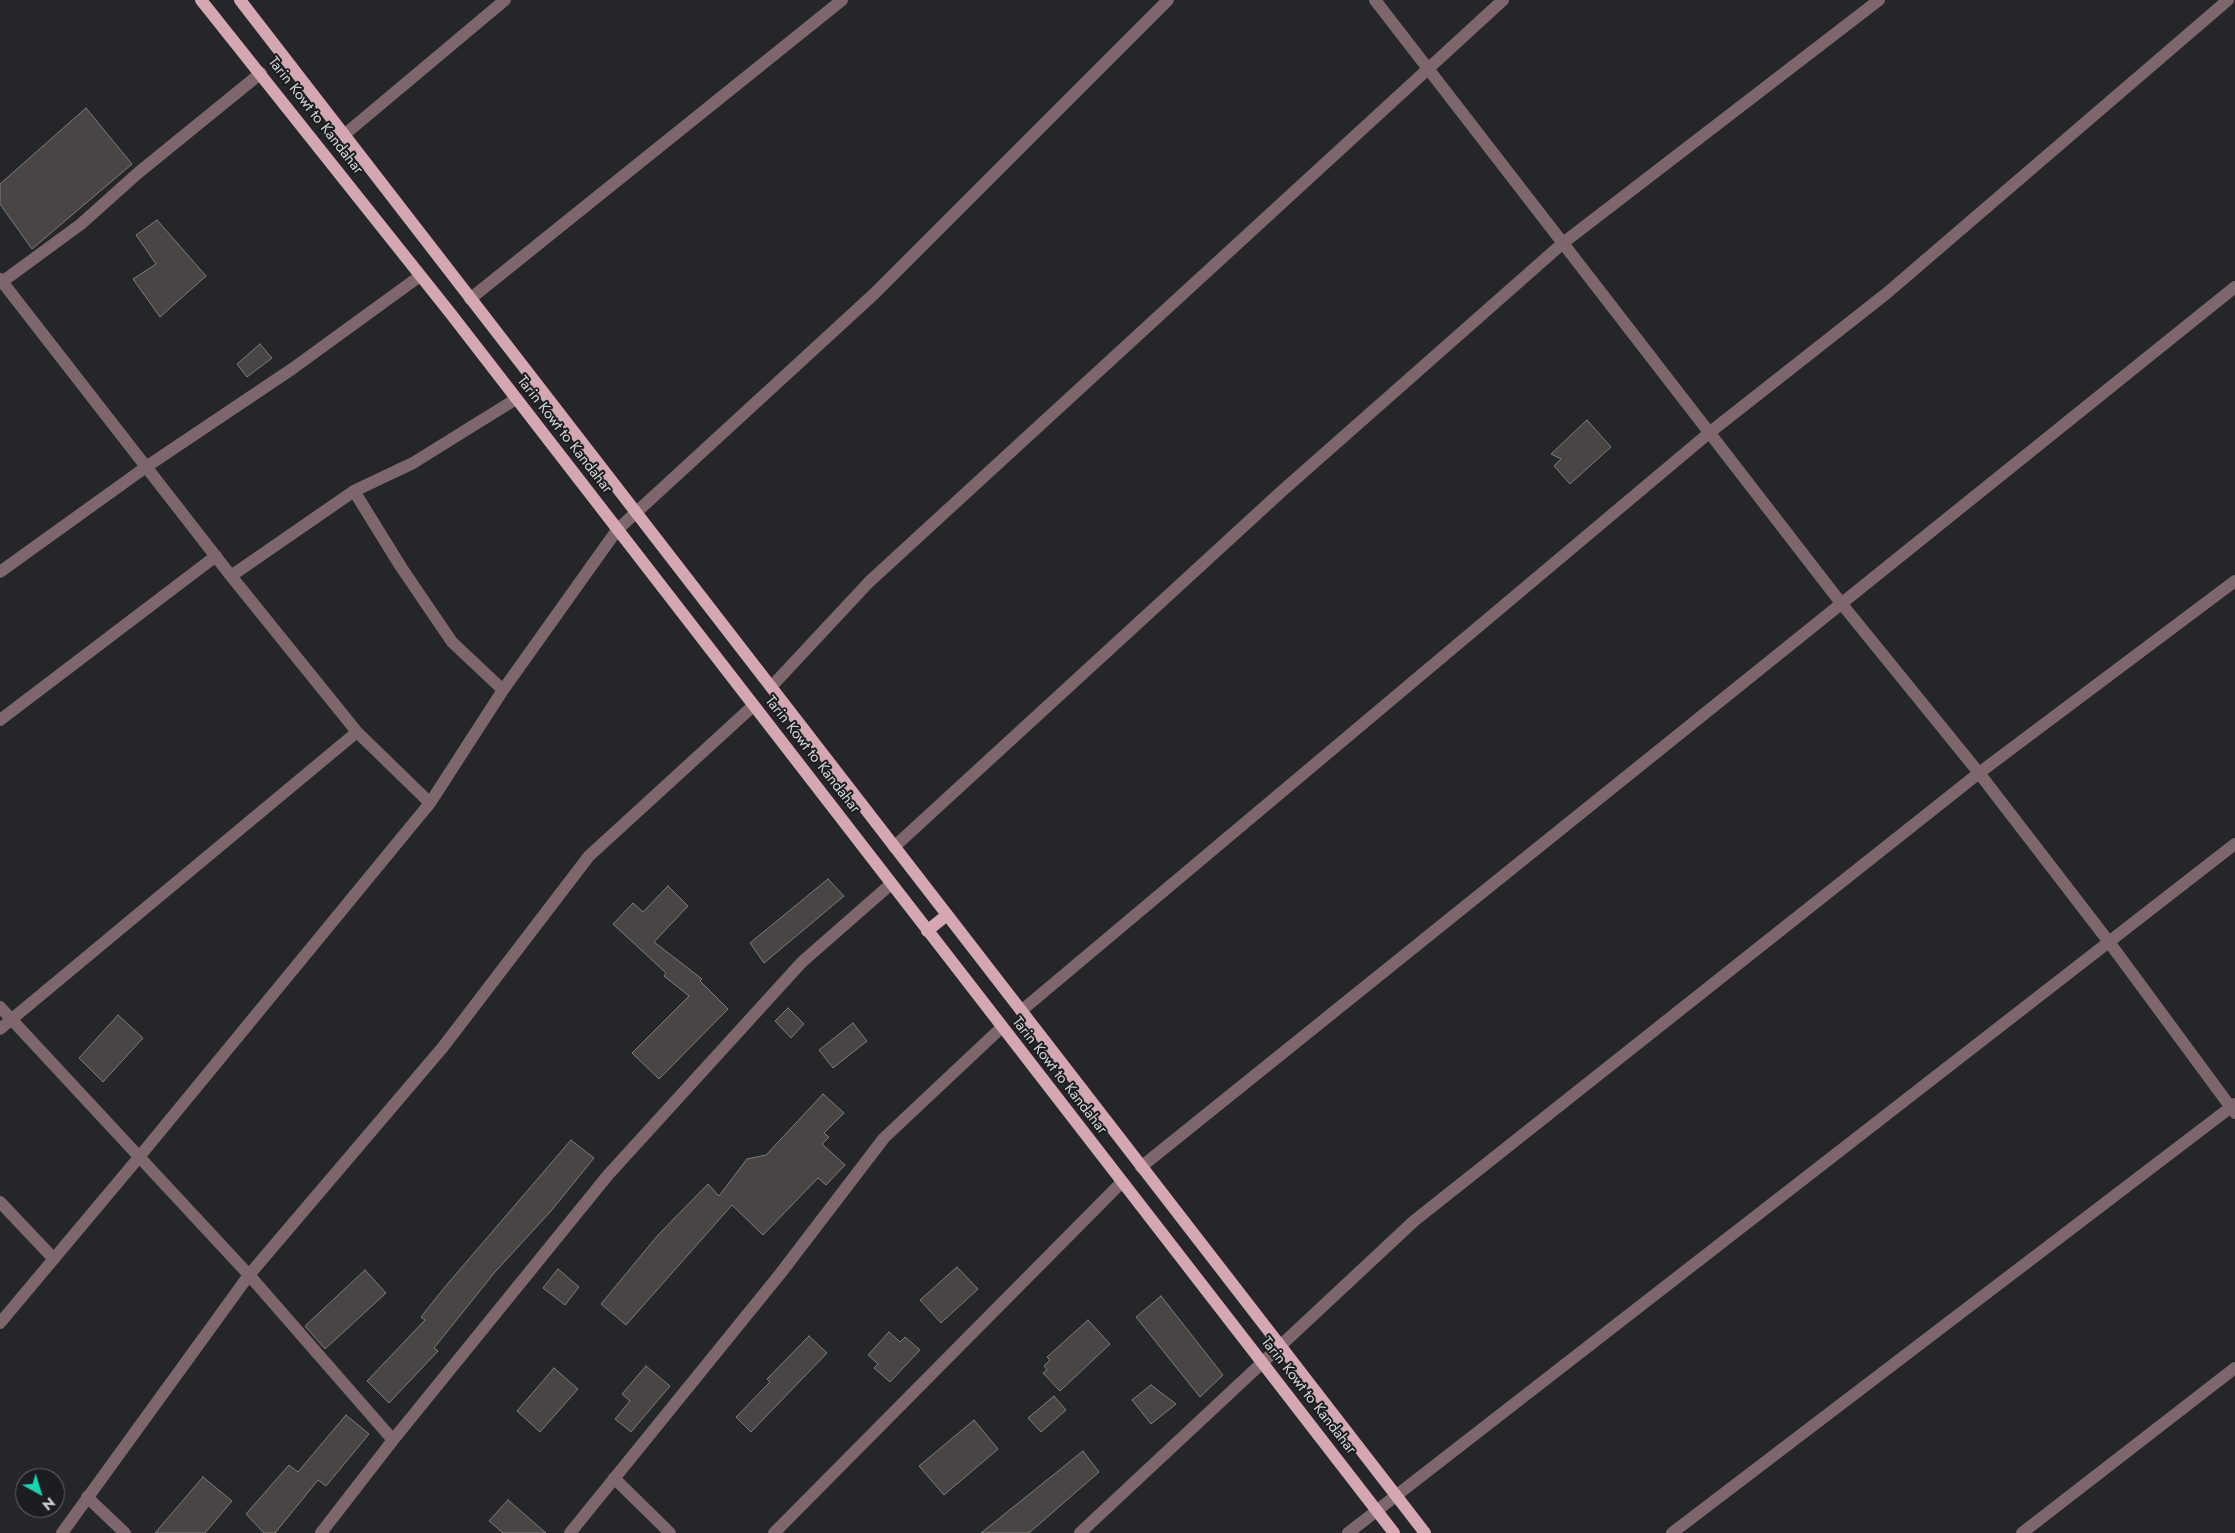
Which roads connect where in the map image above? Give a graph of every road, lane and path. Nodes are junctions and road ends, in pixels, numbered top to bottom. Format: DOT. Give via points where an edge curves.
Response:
graph roads {
  1 [pos="202,0"];
  2 [pos="240,0"];
  3 [pos="505,0"];
  4 [pos="842,0"];
  5 [pos="1168,0"];
  6 [pos="1375,0"];
  7 [pos="1503,0"];
  8 [pos="1878,0"];
  9 [pos="2228,0"];
  10 [pos="1428,68"];
  11 [pos="261,73"];
  12 [pos="344,135"];
  13 [pos="1563,243"];
  14 [pos="420,276"];
  15 [pos="1,280"];
  16 [pos="2235,287"];
  17 [pos="470,299"];
  18 [pos="516,399"];
  19 [pos="1710,433"];
  20 [pos="146,467"];
  21 [pos="354,491"];
  22 [pos="636,513"];
  23 [pos="617,530"];
  24 [pos="216,556"];
  25 [pos="0,572"];
  26 [pos="231,576"];
  27 [pos="2235,581"];
  28 [pos="1841,604"];
  29 [pos="770,687"];
  30 [pos="503,690"];
  31 [pos="753,706"];
  32 [pos="0,720"];
  33 [pos="357,732"];
  34 [pos="1979,773"];
  35 [pos="430,803"];
  36 [pos="2235,844"];
  37 [pos="894,847"];
  38 [pos="891,884"];
  39 [pos="947,915"];
  40 [pos="927,931"];
  41 [pos="2109,942"];
  42 [pos="0,1007"];
  43 [pos="1021,1011"];
  44 [pos="12,1020"];
  45 [pos="1002,1028"];
  46 [pos="0,1029"];
  47 [pos="2233,1108"];
  48 [pos="140,1156"];
  49 [pos="1142,1166"];
  50 [pos="1121,1183"];
  51 [pos="0,1202"];
  52 [pos="54,1259"];
  53 [pos="249,1275"];
  54 [pos="0,1323"];
  55 [pos="1281,1346"];
  56 [pos="1263,1364"];
  57 [pos="2235,1368"];
  58 [pos="393,1440"];
  59 [pos="614,1478"];
  60 [pos="1396,1495"];
  61 [pos="87,1497"];
  62 [pos="1376,1510"];
  63 [pos="62,1533"];
  64 [pos="125,1533"];
  65 [pos="321,1533"];
  66 [pos="570,1533"];
  67 [pos="670,1533"];
  68 [pos="774,1533"];
  69 [pos="1080,1533"];
  70 [pos="1348,1533"];
  71 [pos="1394,1533"];
  72 [pos="1425,1533"];
  73 [pos="1672,1533"];
  74 [pos="2022,1533"];
  1 -- 11 [label="main road, Tarin Kowt to Kandahar"];
  2 -- 12 [label="main road, Tarin Kowt to Kandahar"];
  3 -- 12 [label="street"];
  4 -- 17 [label="street"];
  5 -- 22 [label="street" via="874,294"];
  6 -- 10 [label="street"];
  7 -- 10 [label="street"];
  8 -- 13 [label="street"];
  9 -- 19 [label="street" via="1887,293"];
  10 -- 13 [label="street"];
  10 -- 29 [label="street" via="869,582"];
  11 -- 14 [label="main road, Tarin Kowt to Kandahar"];
  11 -- 15 [label="street" via="81,224"];
  12 -- 17 [label="main road, Tarin Kowt to Kandahar"];
  13 -- 19 [label="street"];
  13 -- 37 [label="street" via="1282,491"];
  14 -- 18 [label="main road, Tarin Kowt to Kandahar"];
  14 -- 20 [label="street"];
  15 -- 20 [label="street"];
  16 -- 28 [label="street"];
  17 -- 22 [label="main road, Tarin Kowt to Kandahar"];
  18 -- 21 [label="street" via="413,463"];
  18 -- 23 [label="main road, Tarin Kowt to Kandahar"];
  19 -- 28 [label="street"];
  19 -- 43 [label="street"];
  20 -- 24 [label="street"];
  20 -- 25 [label="street"];
  21 -- 26 [label="street"];
  21 -- 30 [label="street" via="452,642"];
  22 -- 23 [label="street"];
  22 -- 29 [label="main road, Tarin Kowt to Kandahar"];
  23 -- 30 [label="street"];
  23 -- 31 [label="main road, Tarin Kowt to Kandahar"];
  24 -- 26 [label="street"];
  24 -- 32 [label="street"];
  26 -- 33 [label="street"];
  27 -- 34 [label="street"];
  28 -- 34 [label="street"];
  28 -- 49 [label="street"];
  29 -- 37 [label="main road, Tarin Kowt to Kandahar"];
  30 -- 35 [label="street"];
  31 -- 38 [label="main road, Tarin Kowt to Kandahar"];
  31 -- 53 [label="street" via="589,856 443,1047"];
  33 -- 35 [label="street"];
  33 -- 44 [label="street"];
  34 -- 41 [label="street"];
  34 -- 55 [label="street" via="1414,1221"];
  35 -- 48 [label="street"];
  36 -- 41 [label="street"];
  37 -- 39 [label="main road, Tarin Kowt to Kandahar"];
  38 -- 40 [label="main road, Tarin Kowt to Kandahar"];
  38 -- 58 [label="street" via="802,962 608,1175"];
  39 -- 40 [label="main road"];
  39 -- 43 [label="main road, Tarin Kowt to Kandahar"];
  40 -- 45 [label="main road, Tarin Kowt to Kandahar"];
  41 -- 47 [label="street"];
  41 -- 60 [label="street"];
  42 -- 44 [label="street"];
  43 -- 49 [label="main road, Tarin Kowt to Kandahar"];
  44 -- 46 [label="street"];
  44 -- 48 [label="street"];
  45 -- 50 [label="main road, Tarin Kowt to Kandahar"];
  45 -- 59 [label="street" via="884,1138 780,1274"];
  47 -- 73 [label="street"];
  48 -- 52 [label="street"];
  48 -- 53 [label="street"];
  49 -- 55 [label="main road, Tarin Kowt to Kandahar"];
  50 -- 56 [label="main road, Tarin Kowt to Kandahar"];
  50 -- 68 [label="street"];
  51 -- 52 [label="street"];
  52 -- 54 [label="street"];
  53 -- 58 [label="street"];
  53 -- 61 [label="street"];
  55 -- 56 [label="street"];
  55 -- 60 [label="main road, Tarin Kowt to Kandahar"];
  56 -- 62 [label="main road, Tarin Kowt to Kandahar"];
  56 -- 69 [label="street"];
  57 -- 74 [label="street"];
  58 -- 65 [label="street"];
  59 -- 66 [label="street"];
  59 -- 67 [label="street"];
  60 -- 62 [label="street"];
  60 -- 72 [label="main road, Tarin Kowt to Kandahar"];
  61 -- 63 [label="street"];
  61 -- 64 [label="street"];
  62 -- 70 [label="street"];
  62 -- 71 [label="main road, Tarin Kowt to Kandahar"];
}
